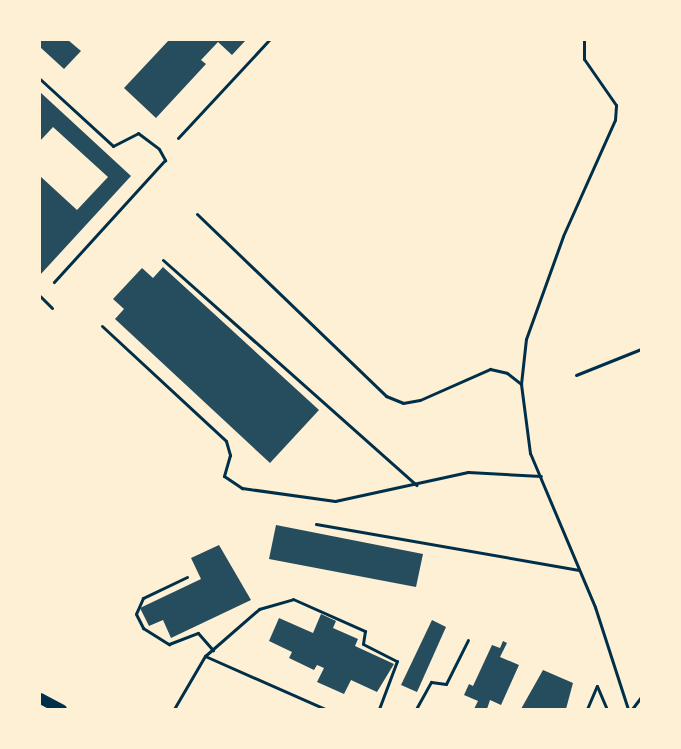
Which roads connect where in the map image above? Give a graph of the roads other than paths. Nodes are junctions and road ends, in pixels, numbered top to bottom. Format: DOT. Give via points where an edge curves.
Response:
graph roads {
  1 [pos="268,40"];
  2 [pos="584,40"];
  3 [pos="40,78"];
  4 [pos="178,138"];
  5 [pos="197,214"];
  6 [pos="164,260"];
  7 [pos="54,282"];
  8 [pos="40,296"];
  9 [pos="52,308"];
  10 [pos="102,326"];
  11 [pos="641,349"];
  12 [pos="576,375"];
  13 [pos="521,384"];
  14 [pos="541,476"];
  15 [pos="416,485"];
  16 [pos="316,524"];
  17 [pos="580,570"];
  18 [pos="187,577"];
  19 [pos="468,640"];
  20 [pos="213,650"];
  21 [pos="205,656"];
  22 [pos="40,698"];
  23 [pos="641,698"];
  24 [pos="61,709"];
  25 [pos="174,709"];
  26 [pos="325,709"];
  27 [pos="379,709"];
  28 [pos="416,709"];
  29 [pos="587,709"];
  30 [pos="607,709"];
  31 [pos="628,709"];
  32 [pos="632,709"];
  1 -- 4 [label="lane"];
  2 -- 13 [label="lane" via="584,59 616,105 615,120 563,236 538,305 526,339"];
  3 -- 7 [label="lane" via="113,146 138,133 159,149 165,160"];
  5 -- 13 [label="lane" via="386,396 403,403 420,400 490,369 507,373"];
  6 -- 15 [label="lane"];
  8 -- 9 [label="lane"];
  10 -- 15 [label="lane" via="226,441 230,447 224,476 242,488 335,501"];
  11 -- 12 [label="lane"];
  13 -- 14 [label="lane" via="530,453"];
  14 -- 15 [label="lane" via="468,472"];
  14 -- 17 [label="lane"];
  16 -- 17 [label="lane"];
  17 -- 31 [label="lane"];
  18 -- 20 [label="lane" via="143,598 136,614 143,628 169,644 198,633"];
  19 -- 28 [label="lane" via="446,684 431,682"];
  20 -- 21 [label="lane"];
  20 -- 27 [label="lane" via="260,609 292,599 365,631 363,644 397,661"];
  21 -- 25 [label="lane"];
  21 -- 26 [label="lane"];
  22 -- 24 [label="highway"];
  23 -- 32 [label="lane"];
  29 -- 30 [label="lane" via="597,686"];
}
